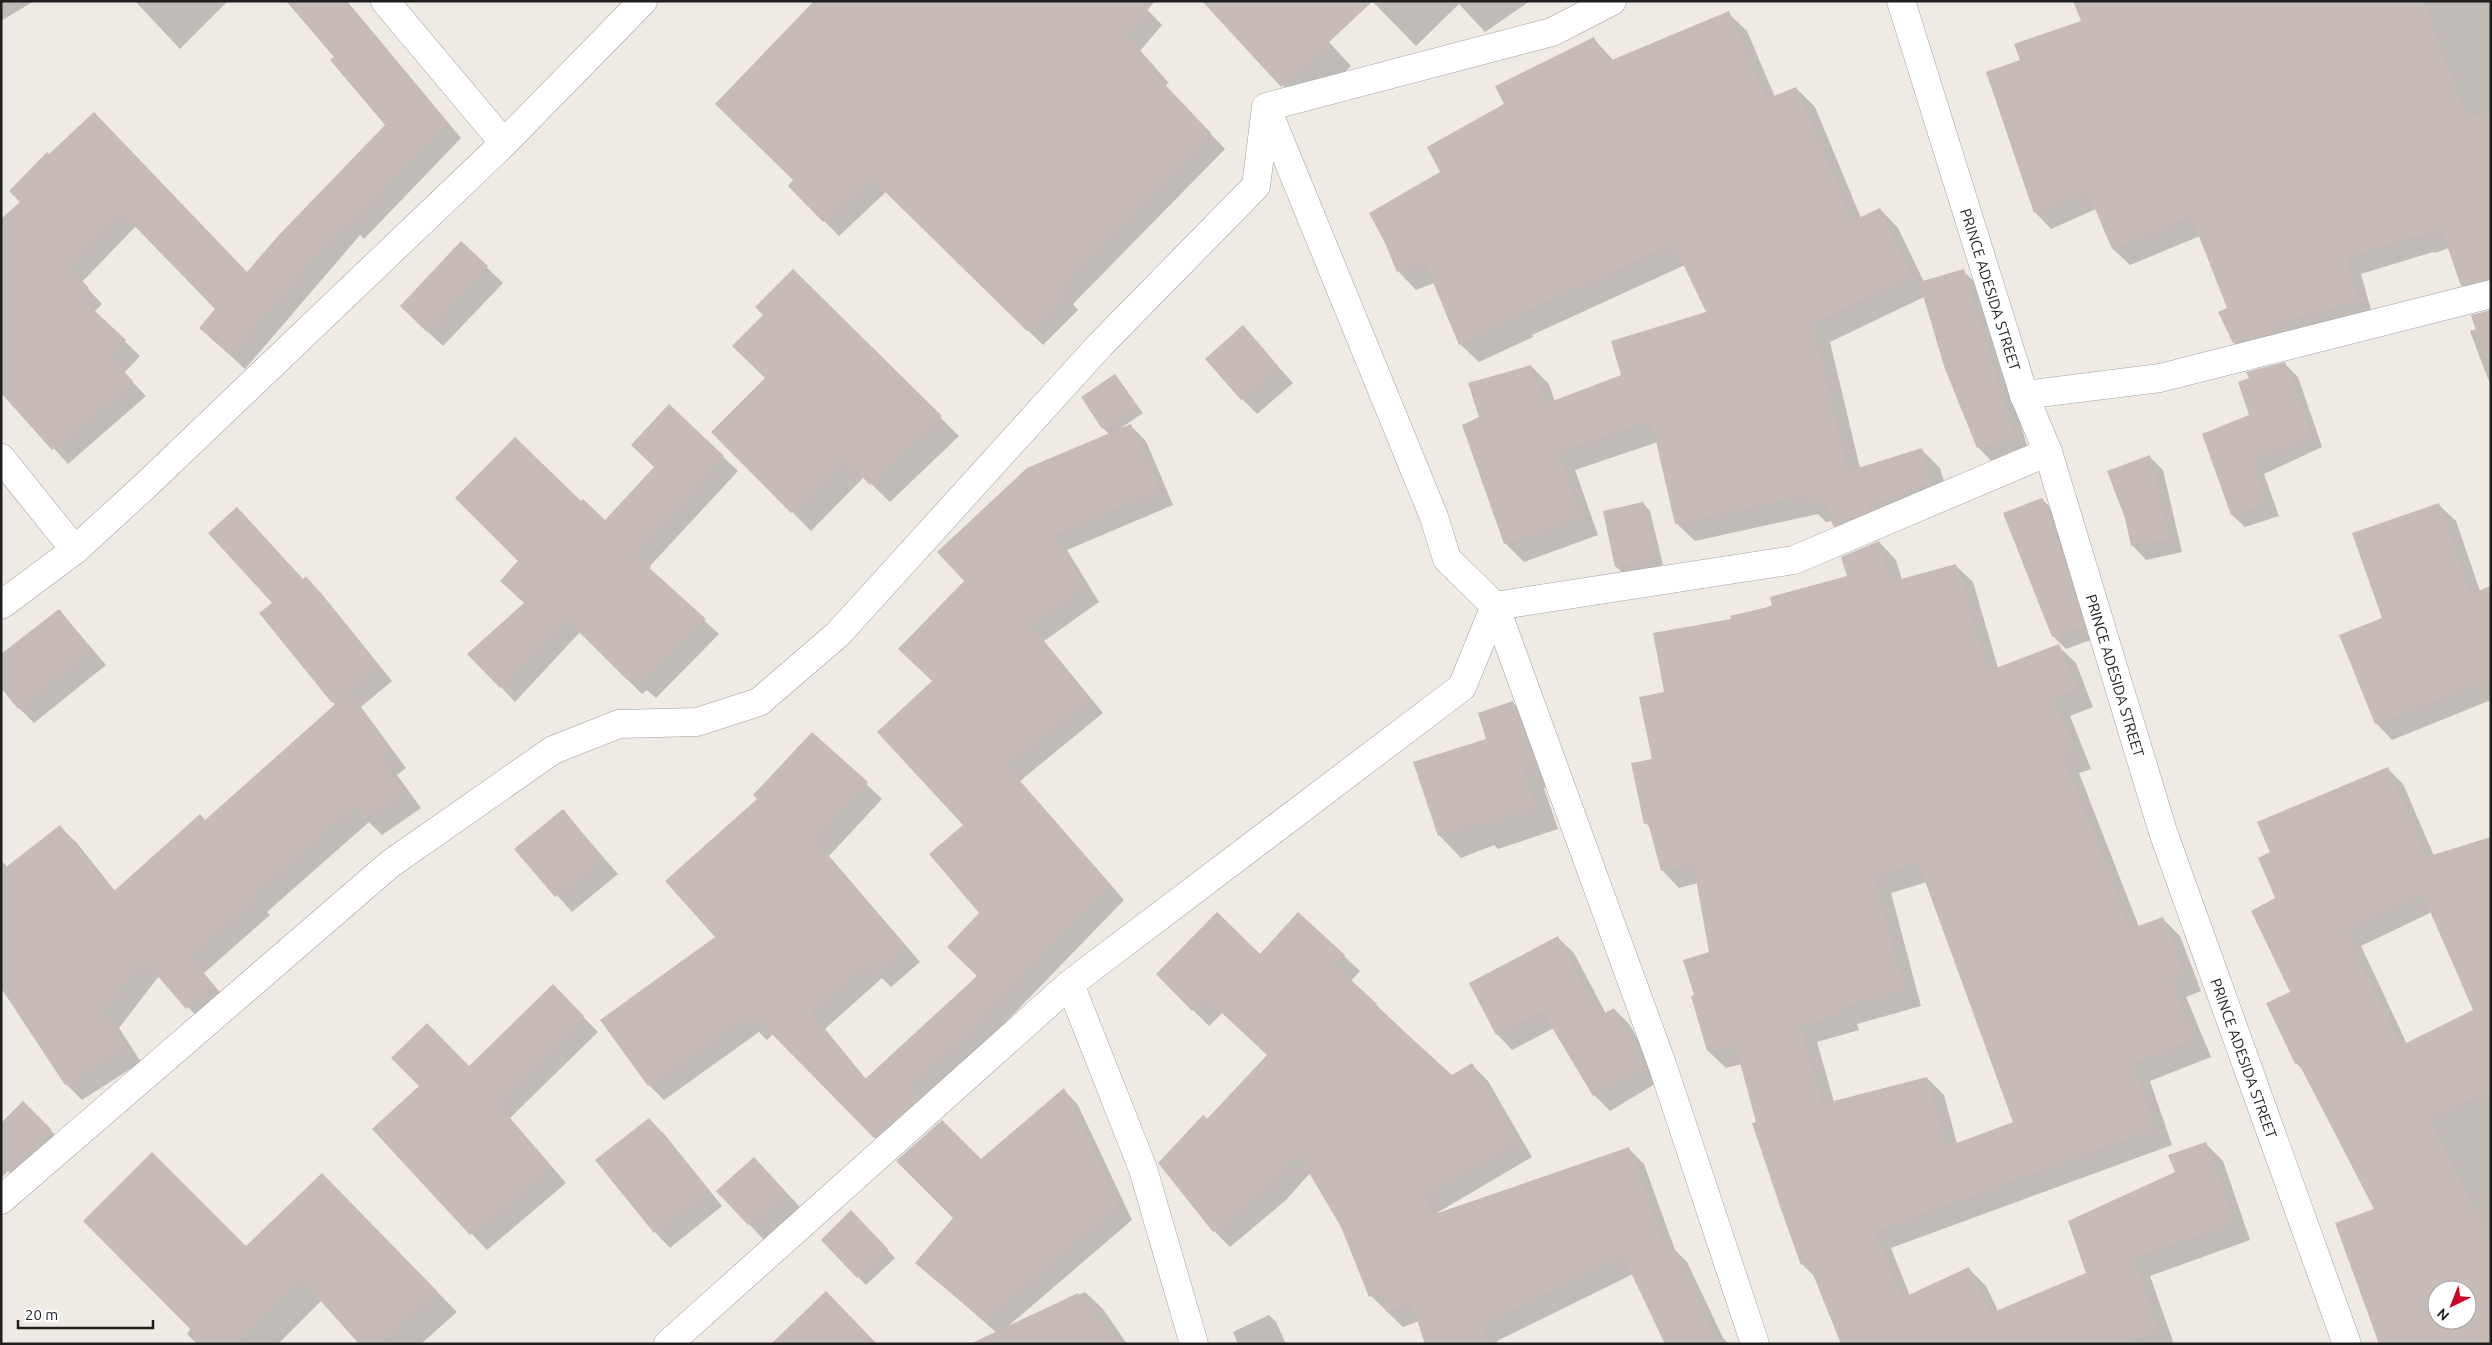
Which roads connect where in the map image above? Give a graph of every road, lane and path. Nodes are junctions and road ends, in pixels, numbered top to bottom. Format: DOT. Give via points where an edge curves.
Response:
graph roads {
  1 [pos="385,1"];
  2 [pos="643,1"];
  3 [pos="1612,1"];
  4 [pos="1901,1"];
  5 [pos="1266,108"];
  6 [pos="504,142"];
  7 [pos="2491,294"];
  8 [pos="2024,395"];
  9 [pos="2048,452"];
  10 [pos="1,458"];
  11 [pos="75,550"];
  12 [pos="1,605"];
  13 [pos="1495,606"];
  14 [pos="1070,984"];
  15 [pos="1,1200"];
  16 [pos="668,1344"];
  17 [pos="1194,1344"];
  18 [pos="1755,1344"];
  19 [pos="2347,1344"];
  1 -- 6 [label="street"];
  2 -- 6 [label="street"];
  3 -- 5 [label="street" via="1552,32"];
  4 -- 8 [label="street, PRINCE ADESIDA STREET"];
  5 -- 13 [label="street" via="1434,517 1447,559"];
  5 -- 15 [label="street" via="1256,186 1100,345 838,634 759,702 697,722 618,724 553,750 390,864"];
  6 -- 11 [label="street"];
  7 -- 8 [label="street" via="2160,378"];
  8 -- 9 [label="street, PRINCE ADESIDA STREET"];
  9 -- 13 [label="street" via="1794,560"];
  9 -- 19 [label="street, PRINCE ADESIDA STREET" via="2163,832"];
  10 -- 11 [label="street"];
  11 -- 12 [label="street"];
  13 -- 14 [label="street" via="1462,687"];
  13 -- 18 [label="street" via="1663,1067"];
  14 -- 16 [label="street"];
  14 -- 17 [label="street" via="1143,1169"];
}
